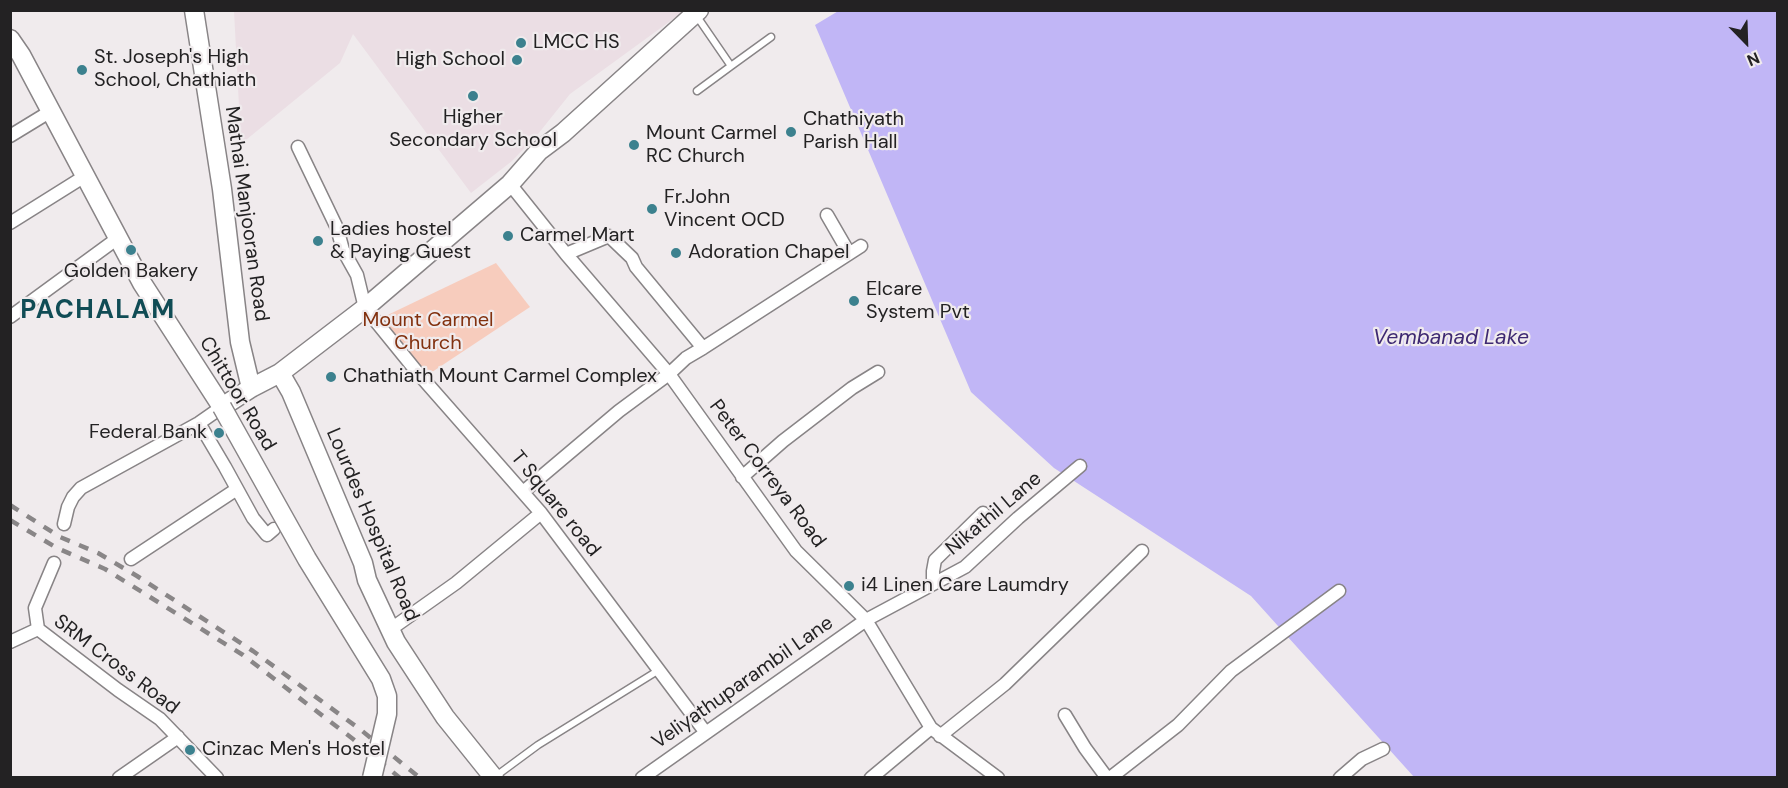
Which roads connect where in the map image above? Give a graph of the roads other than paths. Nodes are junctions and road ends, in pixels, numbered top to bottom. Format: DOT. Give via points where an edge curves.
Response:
graph roads {
  1 [pos="194,10"];
  2 [pos="697,12"];
  3 [pos="771,37"];
  4 [pos="10,39"];
  5 [pos="731,66"];
  6 [pos="697,91"];
  7 [pos="51,111"];
  8 [pos="10,136"];
  9 [pos="298,147"];
  10 [pos="85,176"];
  11 [pos="510,184"];
  12 [pos="827,215"];
  13 [pos="10,223"];
  14 [pos="118,238"];
  15 [pos="861,246"];
  16 [pos="566,254"];
  17 [pos="849,254"];
  18 [pos="365,308"];
  19 [pos="10,317"];
  20 [pos="703,348"];
  21 [pos="878,372"];
  22 [pos="280,373"];
  23 [pos="669,374"];
  24 [pos="251,387"];
  25 [pos="222,407"];
  26 [pos="199,423"];
  27 [pos="1080,466"];
  28 [pos="742,477"];
  29 [pos="237,489"];
  30 [pos="523,492"];
  31 [pos="541,513"];
  32 [pos="983,513"];
  33 [pos="64,524"];
  34 [pos="274,529"];
  35 [pos="1142,551"];
  36 [pos="131,559"];
  37 [pos="54,563"];
  38 [pos="933,583"];
  39 [pos="1339,591"];
  40 [pos="866,620"];
  41 [pos="38,629"];
  42 [pos="391,629"];
  43 [pos="10,642"];
  44 [pos="659,670"];
  45 [pos="1065,715"];
  46 [pos="936,732"];
  47 [pos="705,733"];
  48 [pos="178,737"];
  49 [pos="1383,749"];
  50 [pos="119,777"];
  51 [pos="217,777"];
  52 [pos="372,777"];
  53 [pos="494,777"];
  54 [pos="642,777"];
  55 [pos="871,777"];
  56 [pos="998,777"];
  57 [pos="1108,777"];
  58 [pos="1340,777"];
  1 -- 24 [label="main road, Mathai Manjooran Road" via="222,189 240,342"];
  2 -- 5 [label="lane"];
  2 -- 11 [label="main road" via="539,151"];
  3 -- 5 [label="lane"];
  4 -- 7 [label="main road, Chittoor Road"];
  5 -- 6 [label="lane"];
  7 -- 8 [label="street"];
  7 -- 10 [label="main road, Chittoor Road"];
  9 -- 18 [label="street" via="357,275"];
  10 -- 13 [label="street"];
  10 -- 14 [label="main road, Chittoor Road"];
  11 -- 16 [label="street, Peter Correya Road"];
  11 -- 18 [label="main road"];
  12 -- 17 [label="street"];
  14 -- 19 [label="street"];
  14 -- 25 [label="main road, Chittoor Road" via="145,288"];
  15 -- 17 [label="street"];
  16 -- 20 [label="street" via="609,236 632,258"];
  16 -- 23 [label="street, Peter Correya Road"];
  17 -- 20 [label="street"];
  18 -- 22 [label="main road"];
  18 -- 30 [label="street, T Square road"];
  20 -- 23 [label="street"];
  21 -- 28 [label="street" via="783,441"];
  22 -- 24 [label="main road"];
  22 -- 42 [label="main road, Lourdes Hospital Road"];
  23 -- 28 [label="street, Peter Correya Road"];
  23 -- 30 [label="street"];
  24 -- 25 [label="main road"];
  25 -- 26 [label="street"];
  25 -- 52 [label="main road, Chittoor Road, bridge" via="307,559 381,678 387,714"];
  26 -- 29 [label="street"];
  26 -- 33 [label="street" via="81,488 68,507"];
  27 -- 38 [label="street, Nikathil Lane" via="966,567"];
  28 -- 40 [label="street, Peter Correya Road" via="796,551"];
  29 -- 34 [label="street" via="259,527 267,535"];
  29 -- 36 [label="street"];
  30 -- 31 [label="street, T Square road"];
  31 -- 42 [label="street" via="456,583"];
  31 -- 44 [label="street, T Square road"];
  32 -- 38 [label="street" via="935,560"];
  35 -- 46 [label="street" via="1005,684"];
  37 -- 41 [label="street" via="35,608"];
  38 -- 40 [label="street, Nikathil Lane"];
  39 -- 57 [label="street" via="1231,671 1179,725"];
  40 -- 46 [label="street, Peter Correya Road"];
  40 -- 47 [label="street, Veliyathuparambil Lane"];
  41 -- 43 [label="street, SRM Cross Road"];
  41 -- 48 [label="street, SRM Cross Road" via="160,719"];
  42 -- 53 [label="main road, Lourdes Hospital Road" via="445,717"];
  44 -- 47 [label="street, T Square road"];
  44 -- 53 [label="lane"];
  45 -- 57 [label="street"];
  46 -- 55 [label="street"];
  46 -- 56 [label="street, Peter Correya Road"];
  47 -- 54 [label="street, Veliyathuparambil Lane"];
  48 -- 50 [label="street"];
  48 -- 51 [label="street, SRM Cross Road"];
  49 -- 58 [label="street" via="1362,759"];
}
